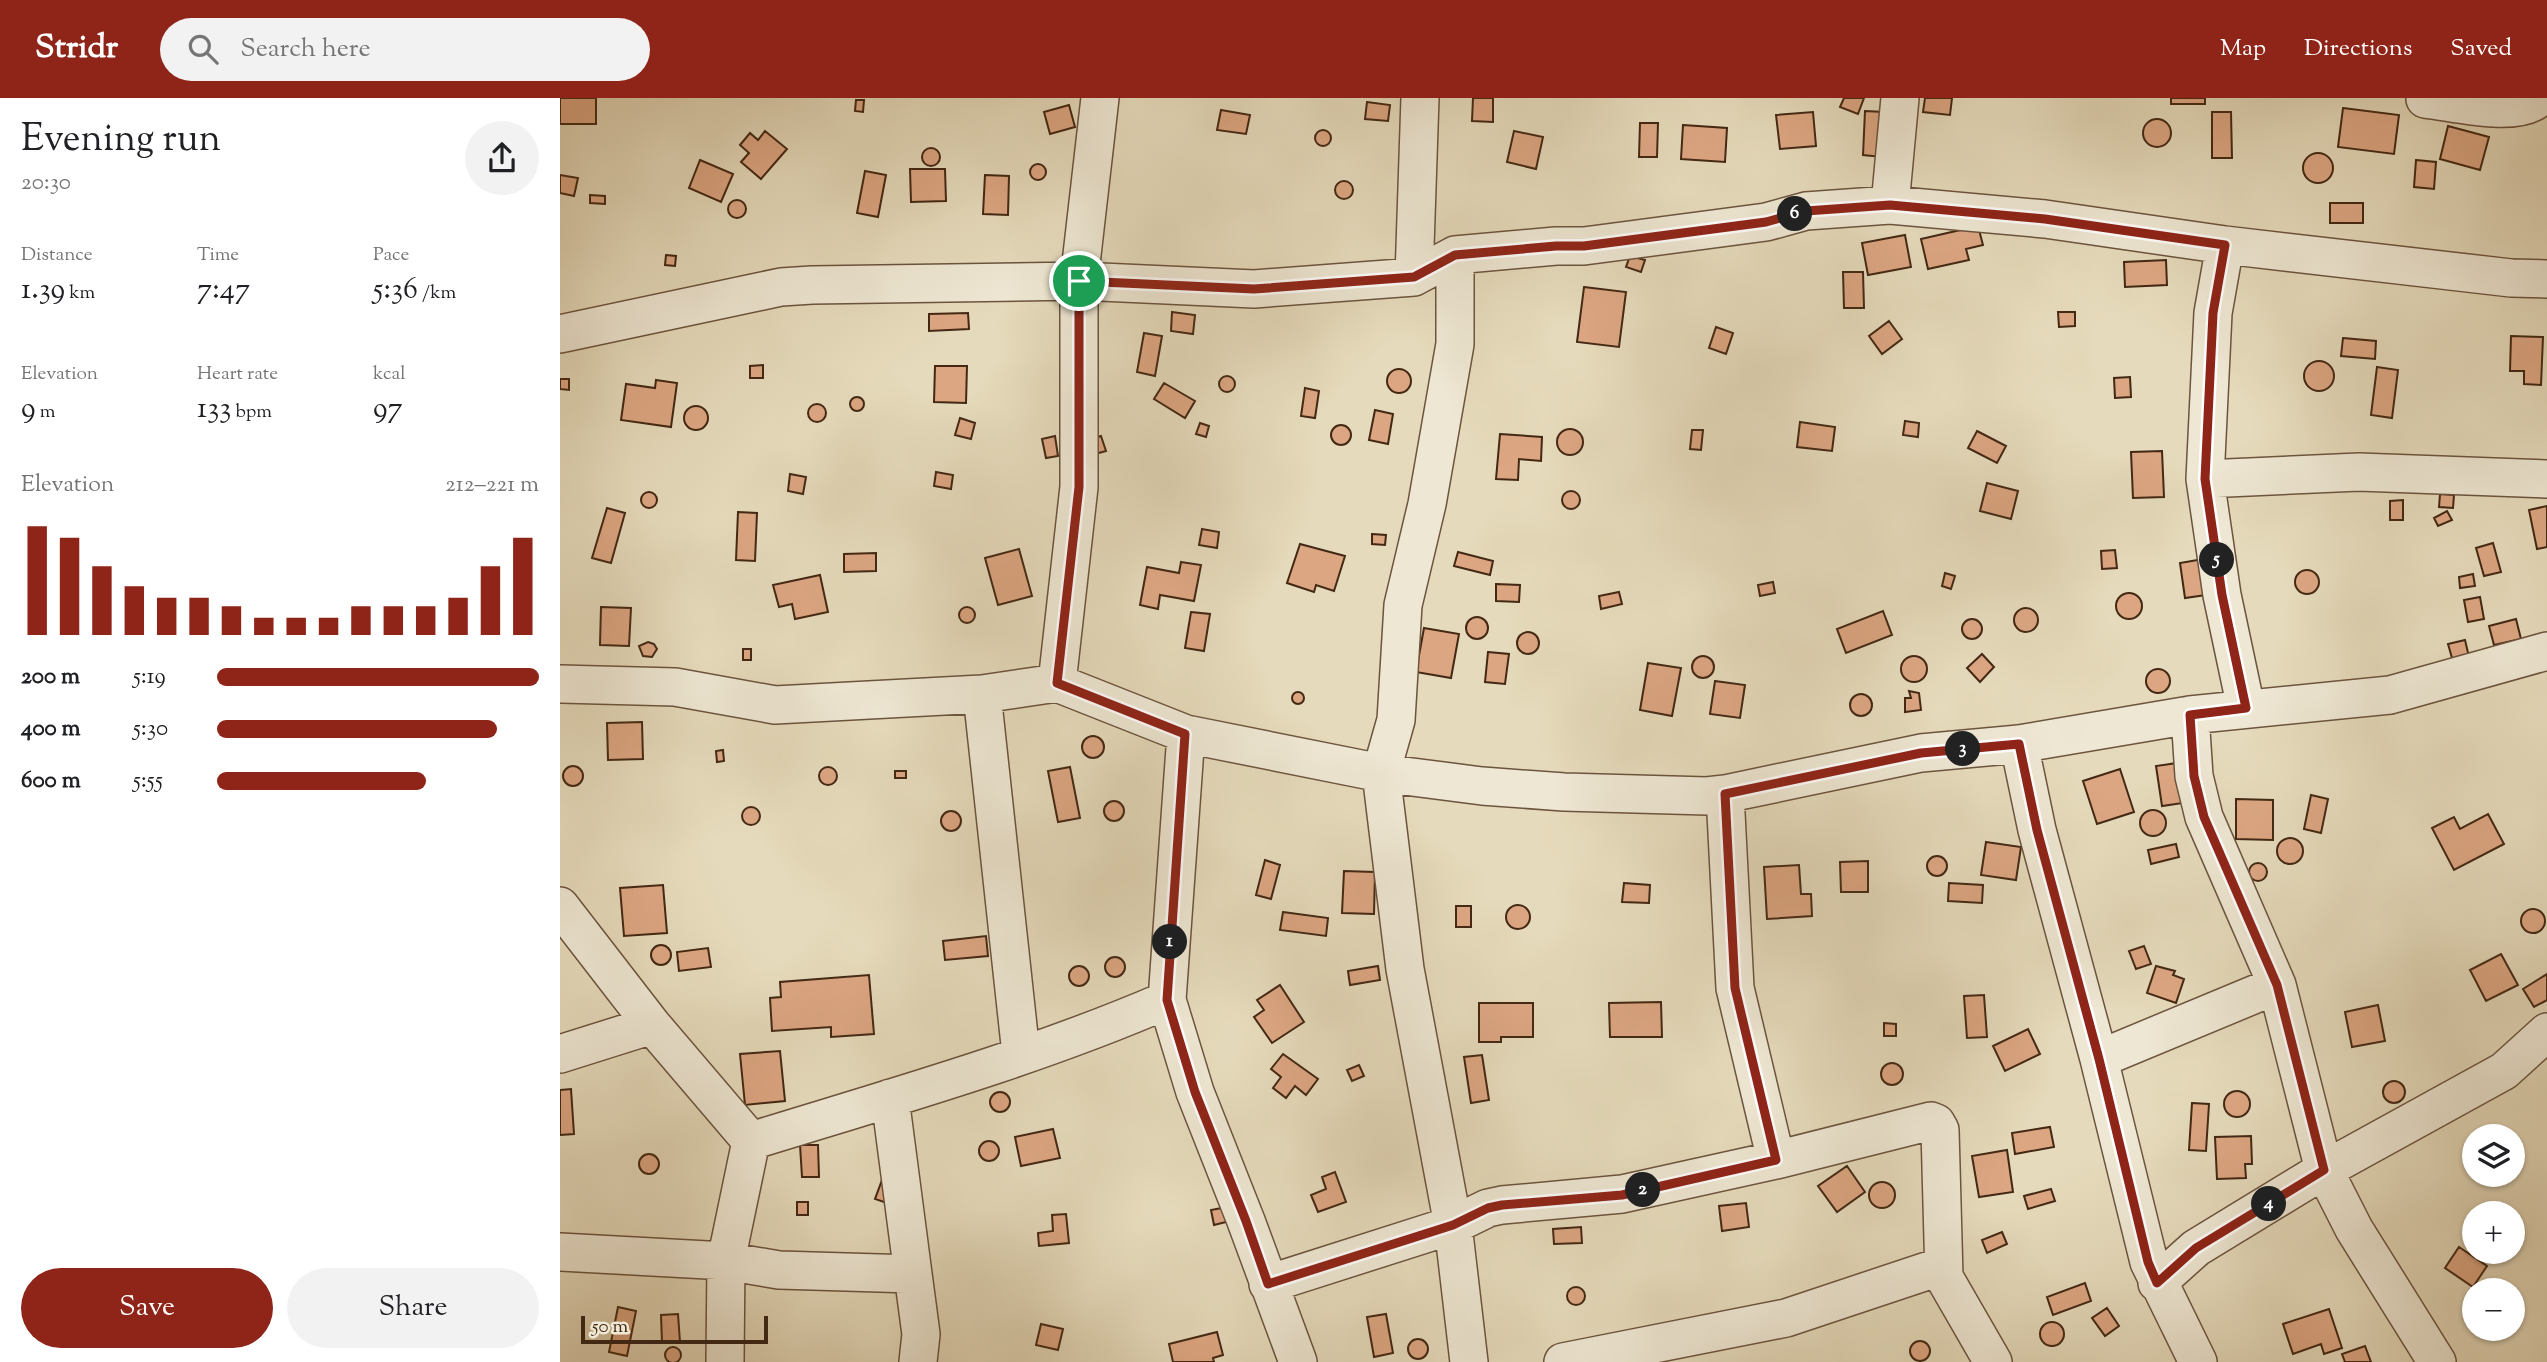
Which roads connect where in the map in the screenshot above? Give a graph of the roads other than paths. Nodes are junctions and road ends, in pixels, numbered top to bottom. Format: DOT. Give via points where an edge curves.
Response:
graph roads {
  1 [pos="1100,98"];
  2 [pos="1420,98"];
  3 [pos="1899,98"];
  4 [pos="2539,98"];
  5 [pos="2425,99"];
  6 [pos="1890,205"];
  7 [pos="2225,245"];
  8 [pos="1455,255"];
  9 [pos="1414,277"];
  10 [pos="2547,279"];
  11 [pos="1079,281"];
  12 [pos="560,334"];
  13 [pos="2205,479"];
  14 [pos="2547,479"];
  15 [pos="2547,651"];
  16 [pos="1057,683"];
  17 [pos="560,684"];
  18 [pos="982,694"];
  19 [pos="2246,708"];
  20 [pos="2190,715"];
  21 [pos="1185,734"];
  22 [pos="2019,744"];
  23 [pos="1381,773"];
  24 [pos="1725,794"];
  25 [pos="560,906"];
  26 [pos="2277,985"];
  27 [pos="1167,1000"];
  28 [pos="652,1024"];
  29 [pos="2547,1032"];
  30 [pos="560,1054"];
  31 [pos="1021,1054"];
  32 [pos="2099,1059"];
  33 [pos="890,1098"];
  34 [pos="751,1141"];
  35 [pos="1776,1160"];
  36 [pos="2324,1170"];
  37 [pos="1453,1225"];
  38 [pos="560,1252"];
  39 [pos="726,1261"];
  40 [pos="1942,1266"];
  41 [pos="913,1274"];
  42 [pos="2157,1283"];
  43 [pos="1268,1284"];
  44 [pos="725,1362"];
  45 [pos="918,1362"];
  46 [pos="1298,1362"];
  47 [pos="1469,1362"];
  48 [pos="1563,1362"];
  49 [pos="1993,1362"];
  50 [pos="2198,1362"];
  51 [pos="2437,1362"];
  1 -- 11 [label="street"];
  2 -- 9 [label="street"];
  3 -- 6 [label="street"];
  4 -- 5 [label="street" via="2513,109"];
  6 -- 7 [label="street" via="2045,219"];
  6 -- 8 [label="street" via="1806,211 1766,222 1584,246"];
  7 -- 10 [label="street"];
  7 -- 13 [label="street" via="2213,313"];
  8 -- 9 [label="street"];
  8 -- 23 [label="street" via="1455,344 1427,504 1403,605 1396,720"];
  9 -- 11 [label="street" via="1254,289"];
  11 -- 12 [label="street" via="781,287"];
  11 -- 16 [label="street" via="1079,487"];
  13 -- 14 [label="street" via="2358,472"];
  13 -- 19 [label="street" via="2222,595"];
  15 -- 19 [label="street" via="2390,695"];
  16 -- 18 [label="street"];
  16 -- 21 [label="street"];
  17 -- 18 [label="street" via="675,687 775,705"];
  18 -- 31 [label="street"];
  19 -- 20 [label="street"];
  20 -- 22 [label="street"];
  20 -- 26 [label="street" via="2194,776 2204,817"];
  21 -- 23 [label="street"];
  21 -- 27 [label="street"];
  22 -- 24 [label="street" via="1921,753"];
  22 -- 32 [label="street" via="2037,830"];
  23 -- 24 [label="street" via="1564,792"];
  23 -- 37 [label="street" via="1405,969"];
  24 -- 35 [label="street" via="1735,988"];
  25 -- 28 [label="street"];
  26 -- 32 [label="street"];
  26 -- 36 [label="street"];
  27 -- 31 [label="street"];
  27 -- 43 [label="street" via="1195,1092"];
  28 -- 30 [label="street"];
  28 -- 34 [label="street"];
  29 -- 36 [label="street" via="2504,1071"];
  31 -- 33 [label="street"];
  32 -- 42 [label="street"];
  33 -- 34 [label="street"];
  33 -- 41 [label="street"];
  34 -- 39 [label="street"];
  35 -- 37 [label="street" via="1622,1195 1502,1205"];
  35 -- 40 [label="street" via="1926,1120 1936,1123 1940,1130"];
  36 -- 42 [label="street" via="2196,1248"];
  36 -- 51 [label="street" via="2354,1229"];
  37 -- 43 [label="street"];
  37 -- 47 [label="street"];
  38 -- 39 [label="street"];
  39 -- 41 [label="street" via="779,1270"];
  39 -- 44 [label="street"];
  40 -- 48 [label="street" via="1786,1318"];
  40 -- 49 [label="street"];
  41 -- 45 [label="street" via="922,1342"];
  42 -- 50 [label="street"];
  43 -- 46 [label="street"];
}
